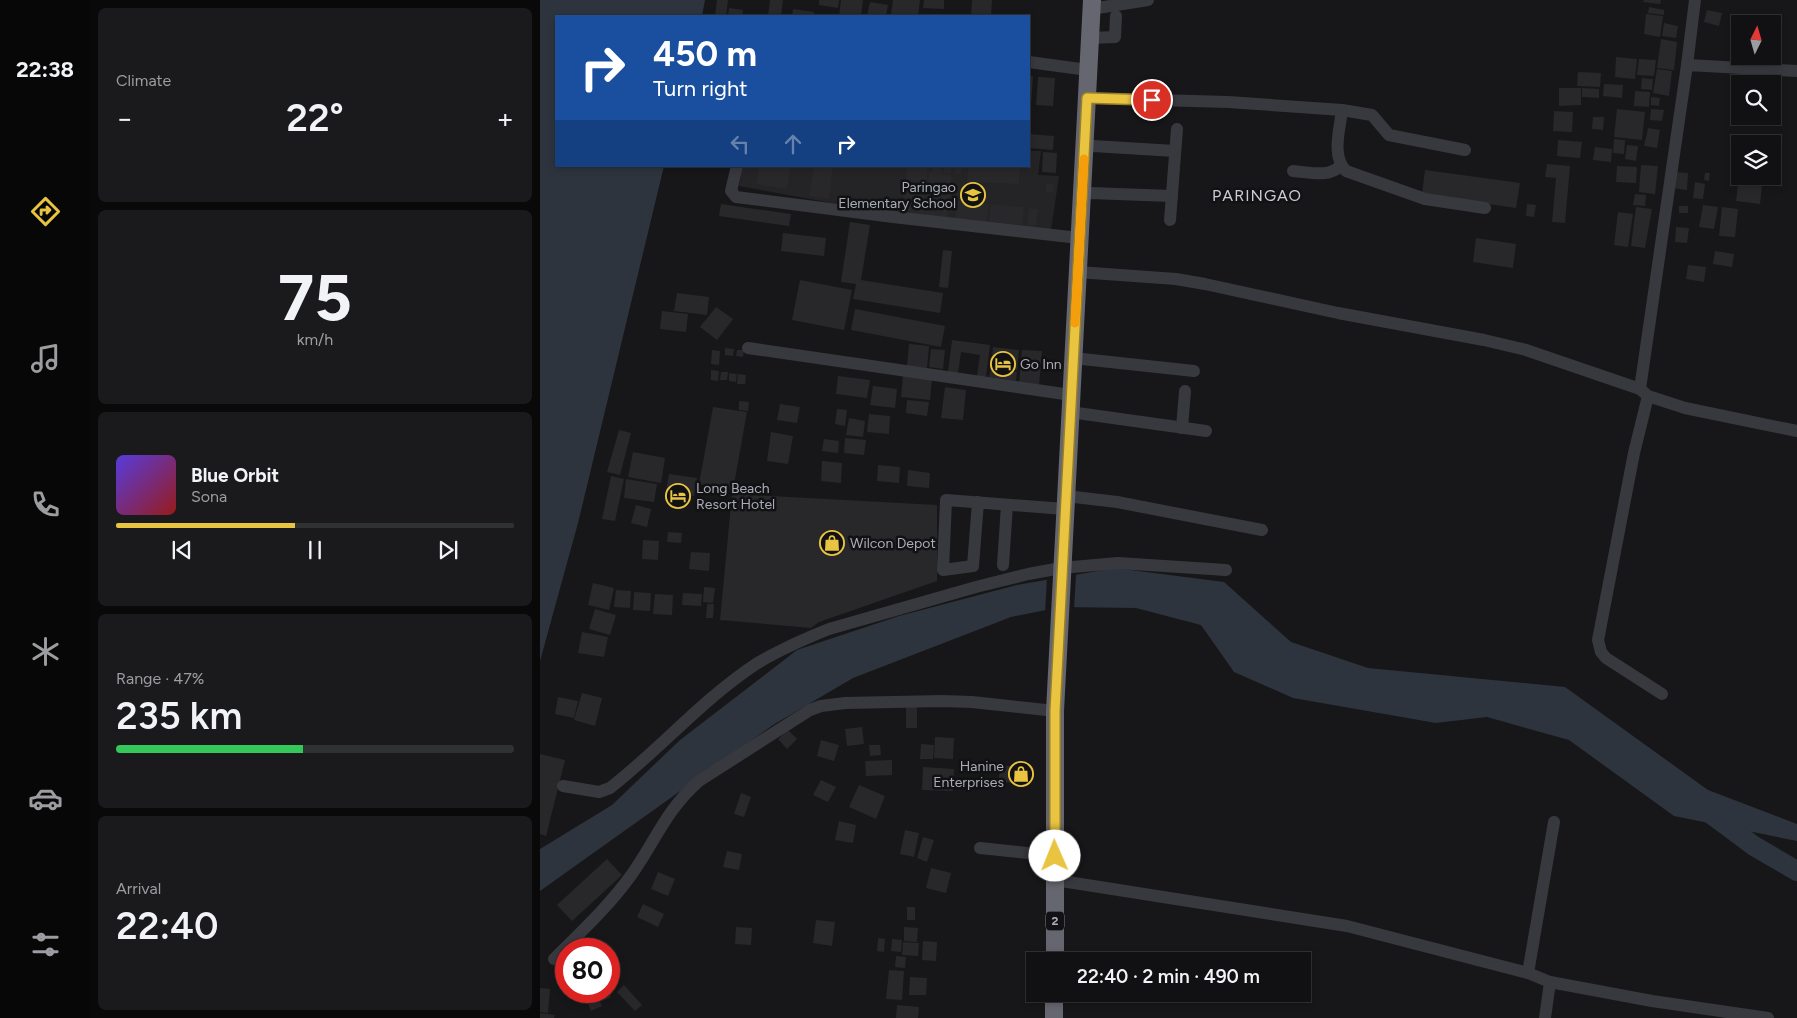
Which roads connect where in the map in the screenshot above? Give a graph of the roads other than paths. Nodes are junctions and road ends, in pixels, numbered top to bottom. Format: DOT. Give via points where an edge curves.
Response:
graph roads {
  1 [pos="1148,0"];
  2 [pos="1695,0"];
  3 [pos="1092,4"];
  4 [pos="1116,16"];
  5 [pos="1090,38"];
  6 [pos="1030,62"];
  7 [pos="1687,65"];
  8 [pos="1088,70"];
  9 [pos="1797,71"];
  10 [pos="1087,98"];
  11 [pos="1342,110"];
  12 [pos="1177,129"];
  13 [pos="1084,148"];
  14 [pos="1465,150"];
  15 [pos="1175,151"];
  16 [pos="1340,166"];
  17 [pos="737,167"];
  18 [pos="1294,171"];
  19 [pos="1082,195"];
  20 [pos="1172,196"];
  21 [pos="1485,208"];
  22 [pos="1170,220"];
  23 [pos="1079,238"];
  24 [pos="1078,272"];
  25 [pos="748,348"];
  26 [pos="1073,358"];
  27 [pos="1194,371"];
  28 [pos="1185,391"];
  29 [pos="1644,392"];
  30 [pos="1071,403"];
  31 [pos="1182,428"];
  32 [pos="1206,431"];
  33 [pos="1797,431"];
  34 [pos="978,502"];
  35 [pos="1066,503"];
  36 [pos="1007,504"];
  37 [pos="1262,530"];
  38 [pos="1003,564"];
  39 [pos="1226,570"];
  40 [pos="1061,571"];
  41 [pos="1662,694"];
  42 [pos="1055,711"];
  43 [pos="563,786"];
  44 [pos="1554,822"];
  45 [pos="980,848"];
  46 [pos="1055,856"];
  47 [pos="1055,880"];
  48 [pos="1055,952"];
  49 [pos="554,959"];
  50 [pos="1528,973"];
  51 [pos="1550,982"];
  52 [pos="1054,1002"];
  53 [pos="1716,1014"];
  54 [pos="1054,1018"];
  55 [pos="1545,1018"];
  56 [pos="1768,1018"];
  1 -- 3 [label="street"];
  2 -- 7 [label="street"];
  3 -- 5 [label="highway, 2"];
  4 -- 5 [label="street" via="1115,37"];
  5 -- 8 [label="highway, 2"];
  6 -- 8 [label="street"];
  7 -- 9 [label="street"];
  7 -- 29 [label="street"];
  8 -- 10 [label="highway, 2"];
  10 -- 11 [label="street" via="1228,102"];
  10 -- 13 [label="highway, 2"];
  11 -- 14 [label="street" via="1372,115 1389,134"];
  11 -- 16 [label="street" via="1337,145"];
  12 -- 15 [label="street"];
  13 -- 15 [label="street"];
  13 -- 19 [label="highway, 2"];
  15 -- 20 [label="street"];
  16 -- 18 [label="street" via="1328,174"];
  16 -- 21 [label="street" via="1346,172 1425,199"];
  17 -- 23 [label="street" via="731,191 736,197"];
  19 -- 20 [label="street" via="1090,192"];
  19 -- 23 [label="highway, 2"];
  20 -- 22 [label="street"];
  23 -- 24 [label="highway, 2"];
  24 -- 26 [label="highway, 2"];
  24 -- 29 [label="street" via="1176,279 1484,340 1526,350"];
  25 -- 30 [label="street"];
  26 -- 27 [label="street"];
  26 -- 30 [label="highway, 2"];
  28 -- 31 [label="street"];
  29 -- 33 [label="street" via="1685,408"];
  29 -- 41 [label="street" via="1598,640 1606,658"];
  30 -- 31 [label="street"];
  30 -- 35 [label="highway, 2"];
  31 -- 32 [label="street"];
  34 -- 34 [label="street" via="946,500 943,570 973,566"];
  34 -- 36 [label="street"];
  35 -- 36 [label="street"];
  35 -- 37 [label="street" via="1117,502"];
  35 -- 40 [label="highway, 2"];
  36 -- 38 [label="street"];
  39 -- 40 [label="street" via="1118,564"];
  40 -- 42 [label="highway, 2"];
  40 -- 43 [label="street" via="1028,574 976,587 808,637 757,664 730,684 610,788 599,792"];
  42 -- 46 [label="highway, 2"];
  42 -- 49 [label="street" via="972,702 845,703 810,710 688,791 674,806 614,898"];
  44 -- 50 [label="street"];
  45 -- 46 [label="street"];
  46 -- 47 [label="highway, 2"];
  47 -- 48 [label="highway, 2"];
  47 -- 50 [label="street" via="1347,926"];
  50 -- 51 [label="street"];
  51 -- 53 [label="street"];
  51 -- 55 [label="street"];
  52 -- 54 [label="highway"];
  53 -- 56 [label="street"];
}
